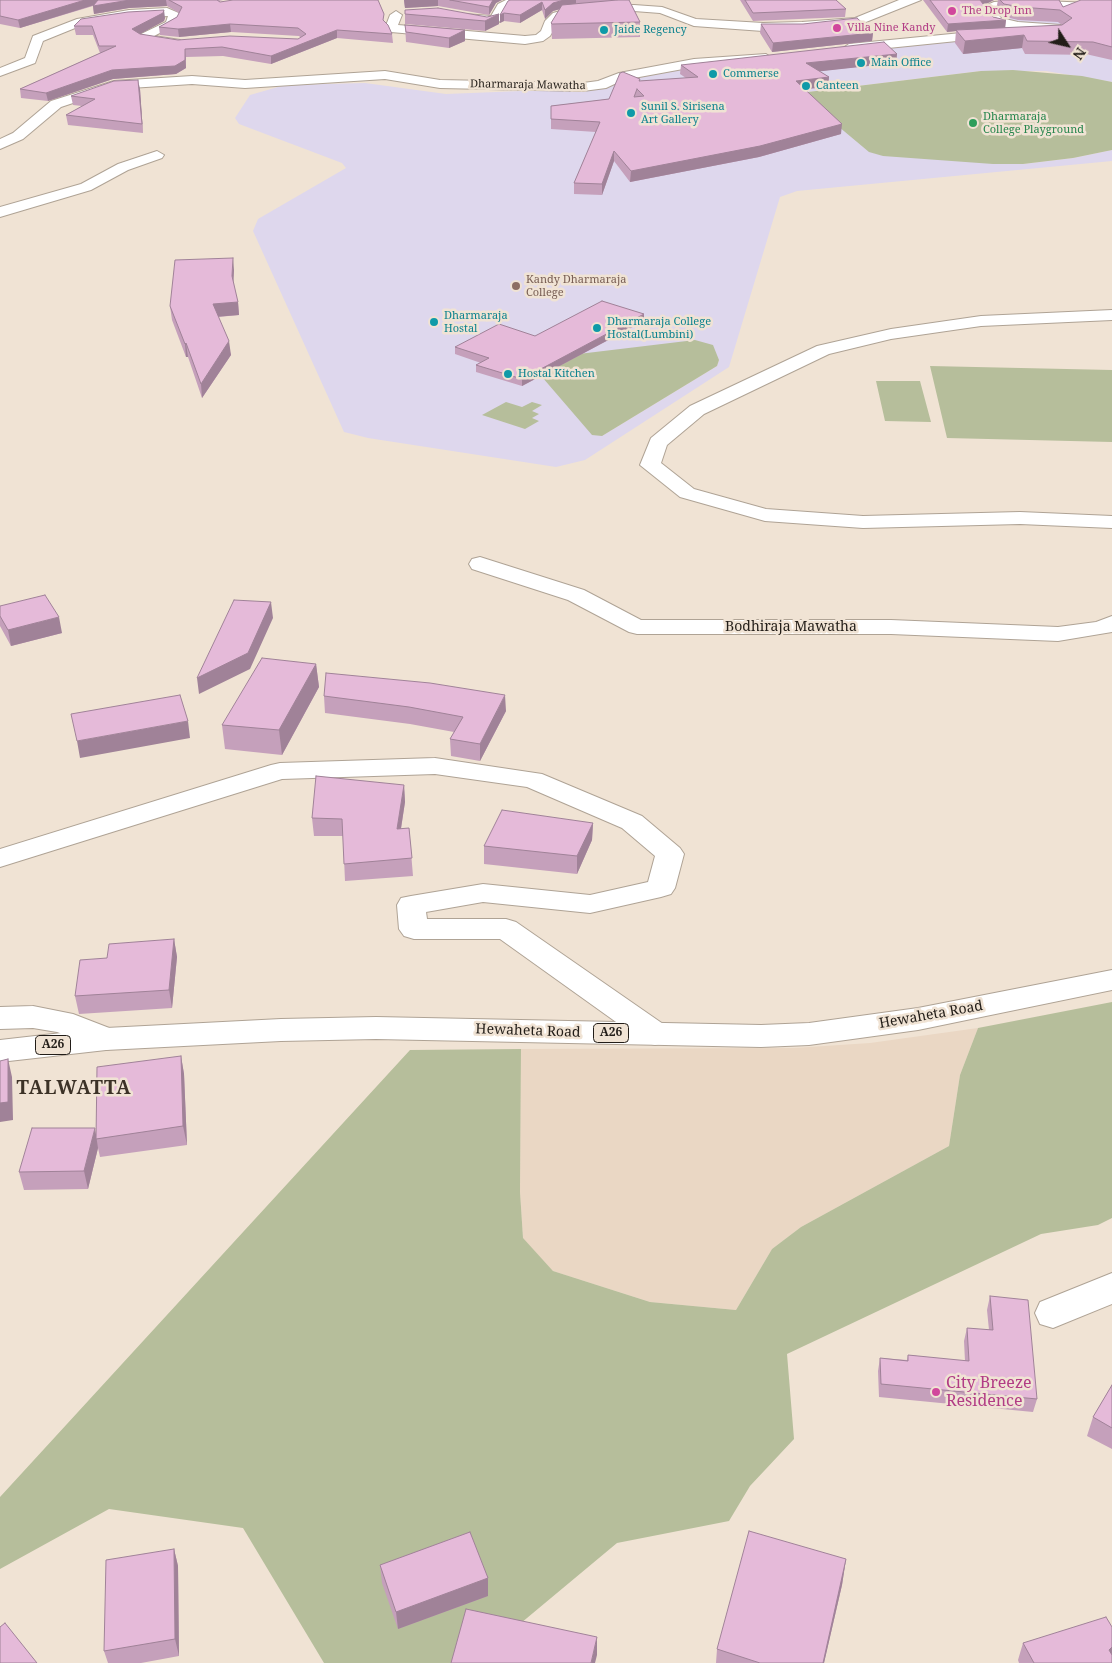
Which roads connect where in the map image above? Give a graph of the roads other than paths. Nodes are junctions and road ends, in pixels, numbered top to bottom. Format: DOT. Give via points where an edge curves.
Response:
graph roads {
  1 [pos="515,0"];
  2 [pos="915,0"];
  3 [pos="983,0"];
  4 [pos="1057,5"];
  5 [pos="1112,7"];
  6 [pos="394,11"];
  7 [pos="452,14"];
  8 [pos="190,43"];
  9 [pos="840,50"];
  10 [pos="778,57"];
  11 [pos="0,72"];
  12 [pos="0,145"];
  13 [pos="157,156"];
  14 [pos="0,212"];
  15 [pos="1112,315"];
  16 [pos="1112,522"];
  17 [pos="480,564"];
  18 [pos="1112,622"];
  19 [pos="0,858"];
  20 [pos="1112,980"];
  21 [pos="0,1018"];
  22 [pos="655,1034"];
  23 [pos="106,1039"];
  24 [pos="0,1051"];
  25 [pos="1112,1288"];
  26 [pos="1054,1313"];
  1 -- 7 [label="main road" via="502,6 495,19 488,21"];
  2 -- 6 [label="main road" via="896,4 857,21 763,27 688,21 662,10 615,8 576,11 557,15 539,38 517,40 391,28"];
  3 -- 4 [label="main road"];
  4 -- 5 [label="main road"];
  4 -- 9 [label="main road" via="994,5 986,8 997,21 1018,26 1057,28 1060,32 972,35"];
  8 -- 11 [label="main road" via="141,37 171,24 175,14 129,14 77,23 37,39 31,60"];
  10 -- 12 [label="main road, Dharmaraja Mawatha" via="694,63 583,87 440,84 385,75 245,84 192,80 114,85 56,104 18,136"];
  13 -- 14 [label="main road" via="123,167 86,187"];
  15 -- 16 [label="main road" via="981,321 891,334 823,350 697,410 658,442 650,465 687,493 765,515 863,522 1020,518"];
  17 -- 18 [label="main road, Bodhiraja Mawatha" via="576,595 637,627 891,628 1058,634 1101,628"];
  19 -- 22 [label="main road" via="280,771 435,766 533,780 632,822 670,854 662,888 590,904 483,893 411,905 414,929 506,929"];
  20 -- 22 [label="main road, Hewaheta Road / A26" via="918,1019 809,1034"];
  21 -- 23 [label="main road" via="32,1017 62,1022"];
  22 -- 23 [label="main road, Hewaheta Road / A26" via="376,1028"];
  23 -- 24 [label="main road, Hewaheta Road / A26"];
  25 -- 26 [label="main road"];
}
